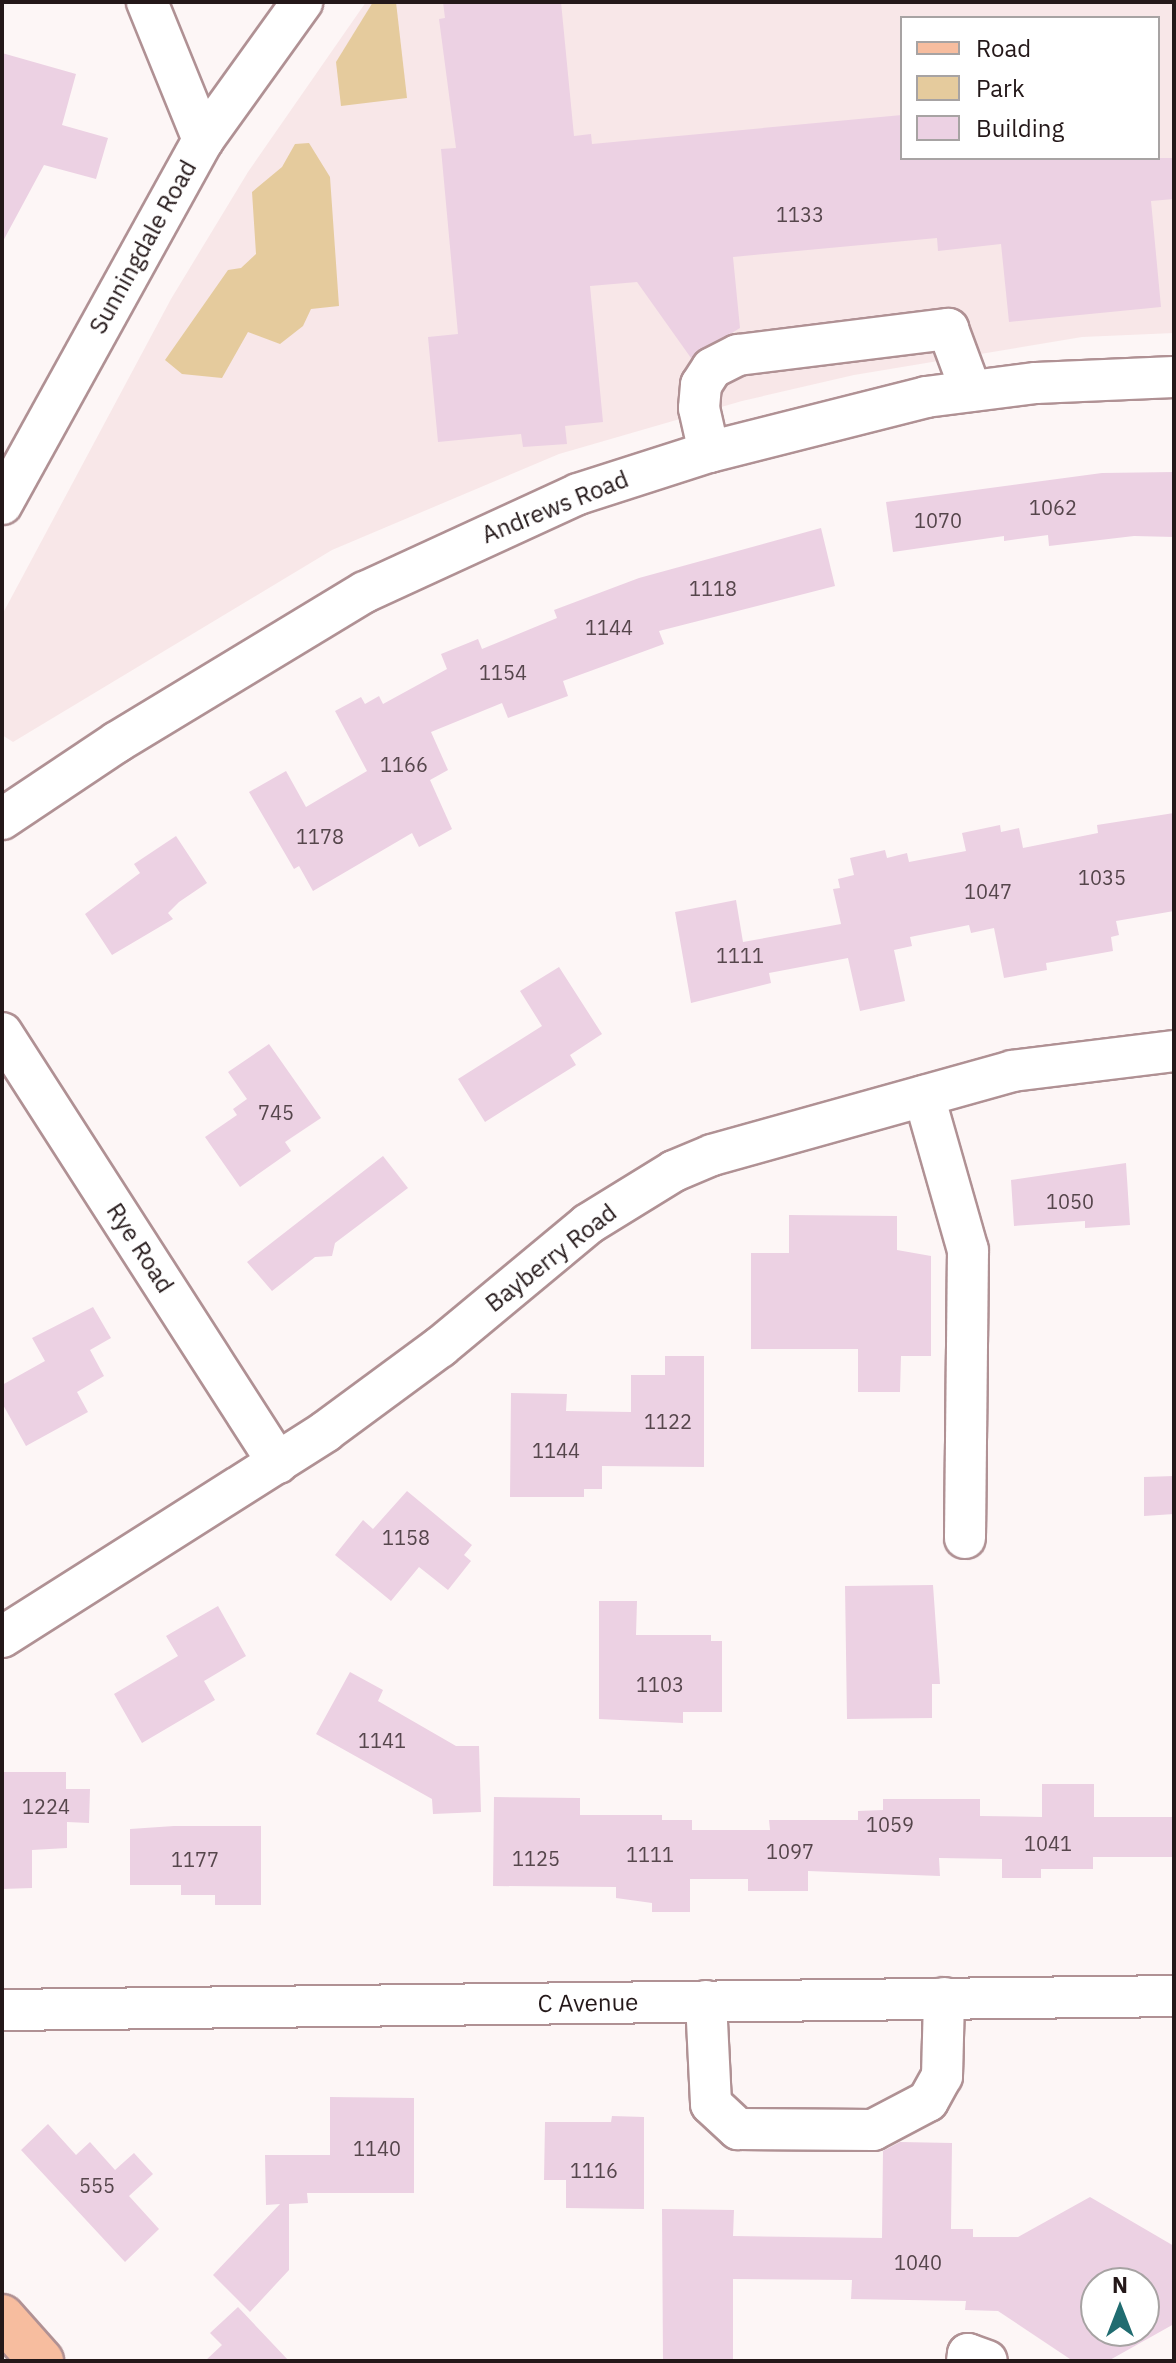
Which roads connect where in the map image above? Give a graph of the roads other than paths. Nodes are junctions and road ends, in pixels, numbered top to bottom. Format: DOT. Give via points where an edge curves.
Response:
graph roads {
  1 [pos="147,2"];
  2 [pos="302,2"];
  3 [pos="203,140"];
  4 [pos="1174,377"];
  5 [pos="971,391"];
  6 [pos="17,441"];
  7 [pos="709,452"];
  8 [pos="2,504"];
  9 [pos="2,819"];
  10 [pos="2,1033"];
  11 [pos="1174,1051"];
  12 [pos="924,1096"];
  13 [pos="278,1463"];
  14 [pos="965,1538"];
  15 [pos="2,1637"];
  16 [pos="1174,1996"];
  17 [pos="944,1998"];
  18 [pos="706,2001"];
  19 [pos="2,2010"];
  20 [pos="2,2317"];
  21 [pos="41,2361"];
  1 -- 3 [label="street"];
  2 -- 3 [label="street, Sunningdale Road"];
  3 -- 6 [label="street, Sunningdale Road"];
  4 -- 5 [label="street, Andrews Road"];
  5 -- 7 [label="street, Andrews Road" via="814,423"];
  5 -- 7 [label="street" via="948,329 738,355 712,368 701,385 699,408"];
  6 -- 8 [label="street, Sunningdale Road"];
  7 -- 9 [label="street, Andrews Road" via="578,494 365,592 117,742"];
  10 -- 13 [label="street, Rye Road"];
  11 -- 12 [label="street, Bayberry Road" via="1012,1071"];
  12 -- 13 [label="street, Bayberry Road" via="674,1171 588,1224 440,1347"];
  12 -- 14 [label="street" via="968,1250"];
  13 -- 15 [label="street, Bayberry Road"];
  16 -- 17 [label="street, C Avenue"];
  17 -- 18 [label="street, C Avenue"];
  17 -- 18 [label="street" via="942,2076 928,2101 873,2130 738,2129 711,2104"];
  18 -- 19 [label="street, C Avenue"];
  20 -- 21 [label="main road"];
}
